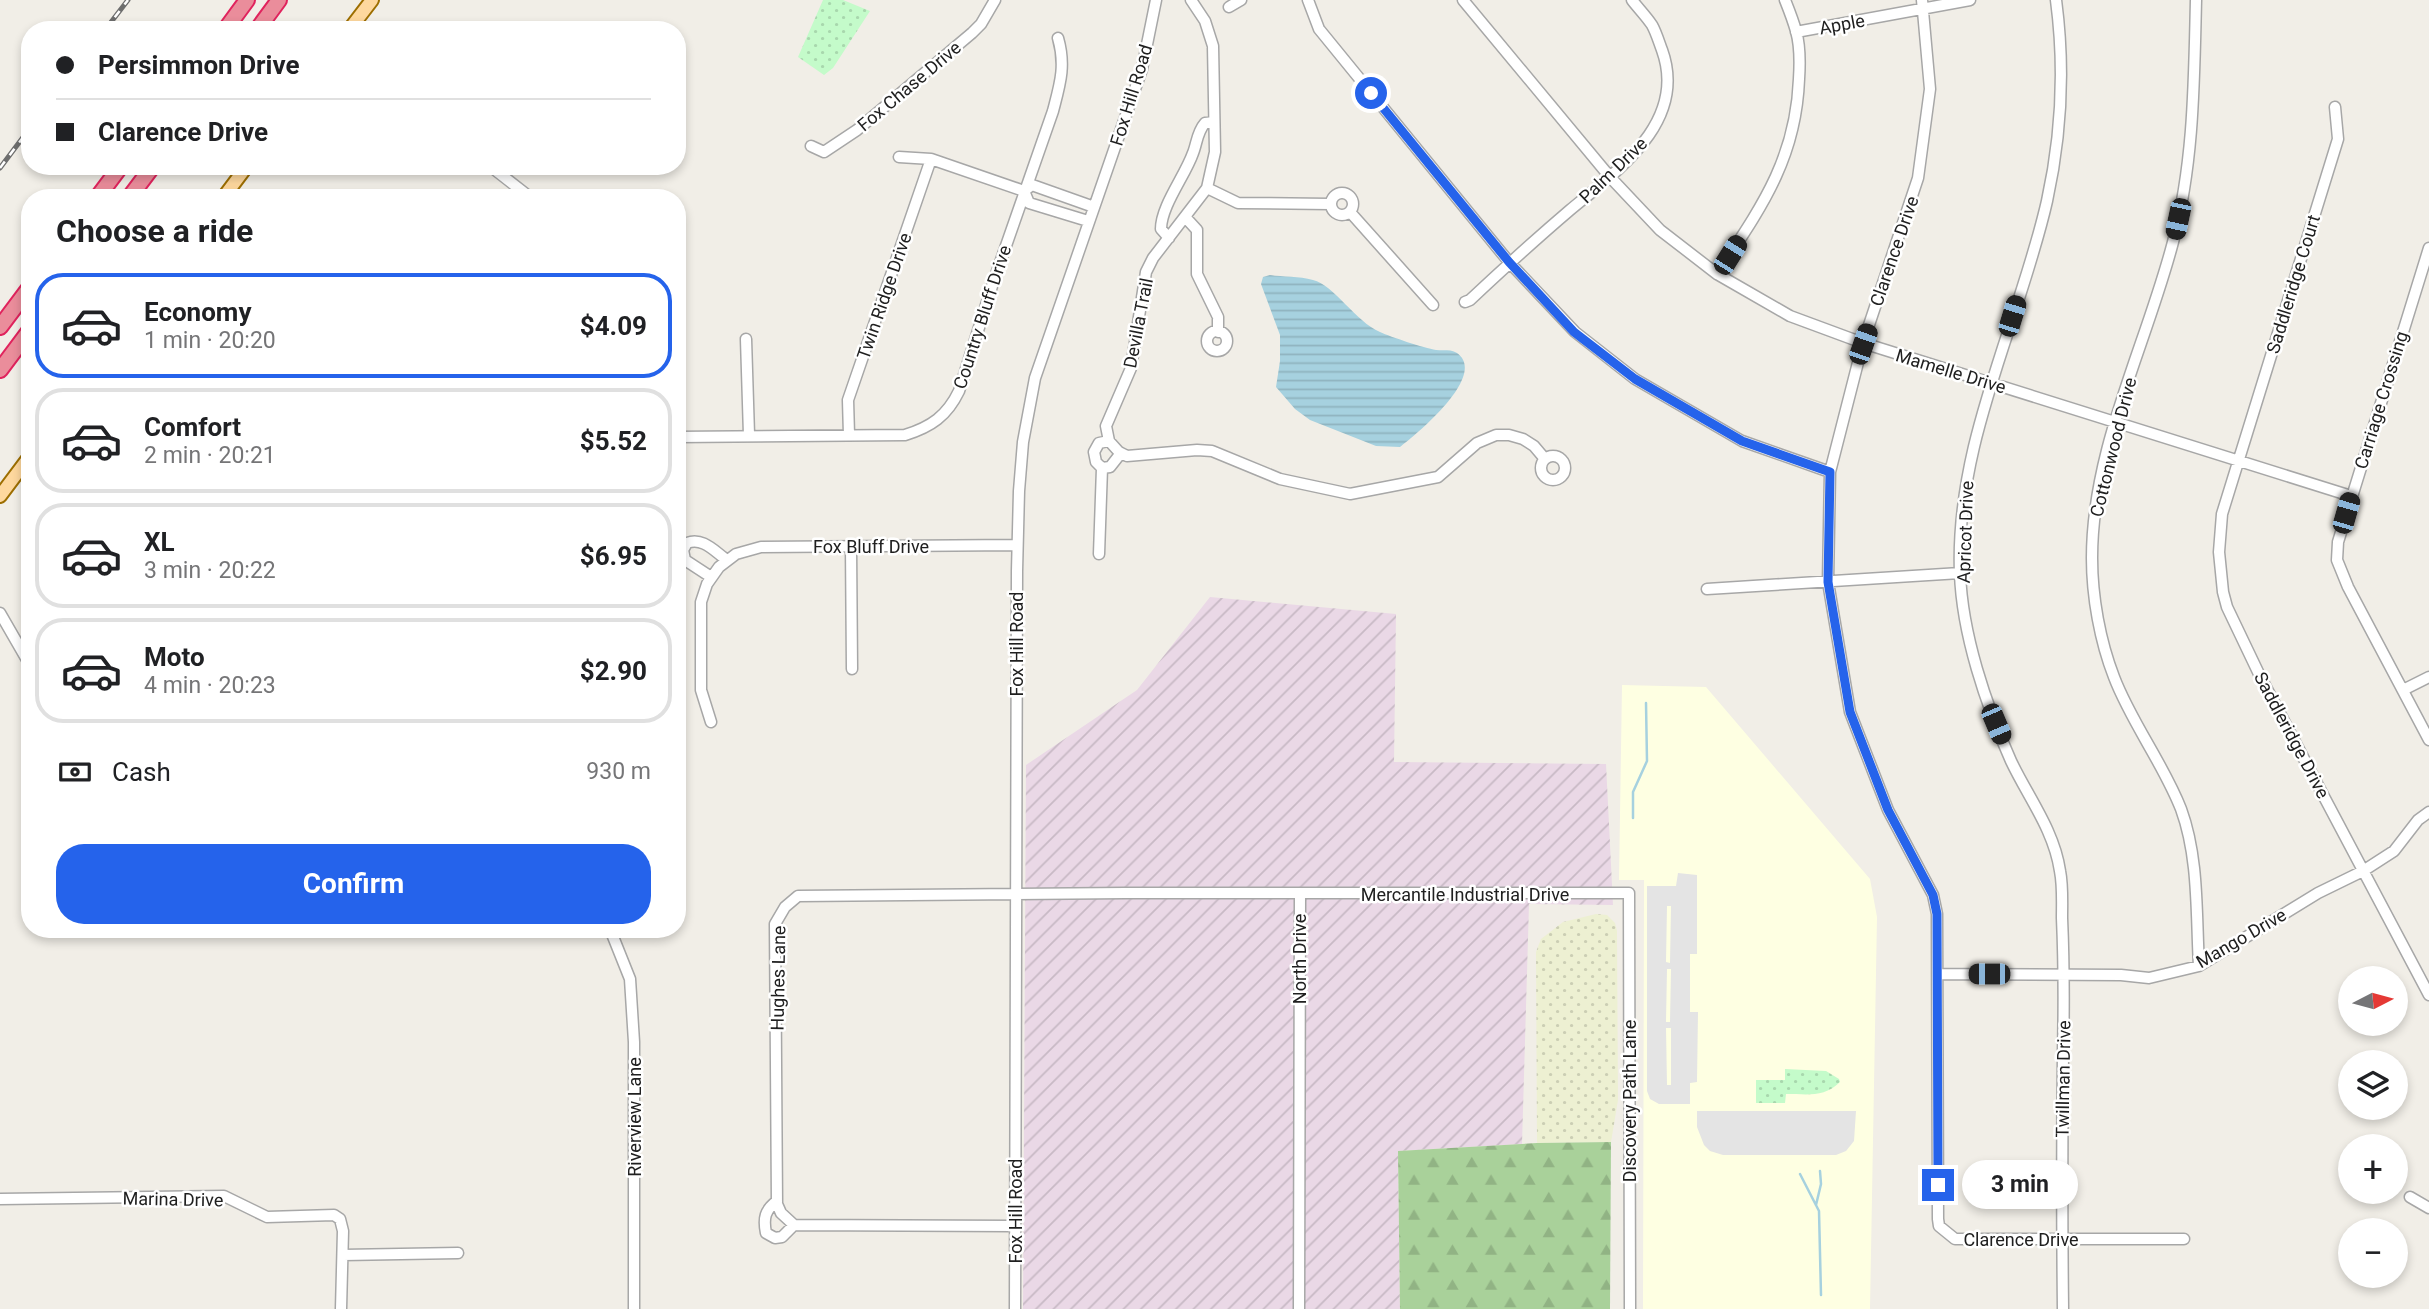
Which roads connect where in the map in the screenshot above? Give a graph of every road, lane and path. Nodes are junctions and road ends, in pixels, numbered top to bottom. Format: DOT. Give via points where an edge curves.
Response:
graph roads {
  1 [pos="247,0"];
  2 [pos="279,0"];
  3 [pos="372,0"];
  4 [pos="995,0"];
  5 [pos="1156,0"];
  6 [pos="1191,0"];
  7 [pos="1241,0"];
  8 [pos="1308,0"];
  9 [pos="1463,0"];
  10 [pos="1632,0"];
  11 [pos="1785,0"];
  12 [pos="1970,0"];
  13 [pos="2056,0"];
  14 [pos="2196,0"];
  15 [pos="1924,4"];
  16 [pos="1229,7"];
  17 [pos="232,21"];
  18 [pos="264,21"];
  19 [pos="356,21"];
  20 [pos="1796,32"];
  21 [pos="1058,38"];
  22 [pos="2334,107"];
  23 [pos="1214,122"];
  24 [pos="811,146"];
  25 [pos="899,157"];
  26 [pos="932,159"];
  27 [pos="502,175"];
  28 [pos="1610,177"];
  29 [pos="1207,188"];
  30 [pos="519,189"];
  31 [pos="1024,191"];
  32 [pos="1330,204"];
  33 [pos="1094,207"];
  34 [pos="1350,212"];
  35 [pos="1186,218"];
  36 [pos="1088,221"];
  37 [pos="1169,238"];
  38 [pos="2429,248"];
  39 [pos="1509,262"];
  40 [pos="1717,274"];
  41 [pos="21,299"];
  42 [pos="1465,302"];
  43 [pos="1433,305"];
  44 [pos="0,327"];
  45 [pos="1218,332"];
  46 [pos="746,339"];
  47 [pos="21,342"];
  48 [pos="1863,344"];
  49 [pos="0,370"];
  50 [pos="1991,383"];
  51 [pos="2116,422"];
  52 [pos="749,435"];
  53 [pos="849,435"];
  54 [pos="686,437"];
  55 [pos="1109,441"];
  56 [pos="1121,453"];
  57 [pos="1545,459"];
  58 [pos="2238,460"];
  59 [pos="21,468"];
  60 [pos="1102,468"];
  61 [pos="1830,472"];
  62 [pos="2351,495"];
  63 [pos="0,496"];
  64 [pos="686,545"];
  65 [pos="1017,545"];
  66 [pos="852,547"];
  67 [pos="1099,554"];
  68 [pos="727,560"];
  69 [pos="686,561"];
  70 [pos="1960,573"];
  71 [pos="711,577"];
  72 [pos="1828,582"];
  73 [pos="1707,589"];
  74 [pos="0,613"];
  75 [pos="21,649"];
  76 [pos="852,669"];
  77 [pos="2429,677"];
  78 [pos="2403,690"];
  79 [pos="711,722"];
  80 [pos="2429,740"];
  81 [pos="2429,812"];
  82 [pos="2363,871"];
  83 [pos="1629,893"];
  84 [pos="1300,894"];
  85 [pos="1015,895"];
  86 [pos="614,938"];
  87 [pos="2199,966"];
  88 [pos="1938,974"];
  89 [pos="2064,974"];
  90 [pos="2429,995"];
  91 [pos="2410,1197"];
  92 [pos="0,1199"];
  93 [pos="777,1201"];
  94 [pos="2429,1208"];
  95 [pos="794,1225"];
  96 [pos="1014,1226"];
  97 [pos="2063,1240"];
  98 [pos="2184,1240"];
  99 [pos="458,1253"];
  100 [pos="343,1255"];
  101 [pos="341,1309"];
  102 [pos="634,1309"];
  103 [pos="1015,1309"];
  104 [pos="1299,1309"];
  105 [pos="1630,1309"];
  106 [pos="2063,1309"];
  1 -- 17 [label="highway"];
  2 -- 18 [label="highway"];
  3 -- 19 [label="main road"];
  4 -- 24 [label="street, Fox Chase Drive" via="972,33 857,130 824,152"];
  5 -- 33 [label="street, Fox Hill Road" via="1142,69"];
  6 -- 23 [label="street, Devilla Trail" via="1210,34"];
  7 -- 16 [label="street"];
  8 -- 39 [label="street" via="1319,29"];
  9 -- 28 [label="street, Mamelle Drive"];
  10 -- 28 [label="street, Palm Drive" via="1653,26 1664,56 1668,87 1664,108 1645,144"];
  11 -- 20 [label="street"];
  12 -- 15 [label="street, Apple"];
  13 -- 50 [label="street, Apricot Drive" via="2063,92 2057,148 2047,201"];
  14 -- 51 [label="street, Cottonwood Drive" via="2193,113 2183,195 2173,242"];
  15 -- 20 [label="street, Apple"];
  15 -- 48 [label="street, Clarence Drive" via="1930,89 1918,178"];
  20 -- 40 [label="street" via="1799,98 1784,161 1767,198"];
  21 -- 31 [label="street, Country Bluff Drive" via="1064,57 1060,83"];
  22 -- 58 [label="street, Saddleridge Court" via="2338,139"];
  23 -- 29 [label="street, Devilla Trail"];
  23 -- 37 [label="street" via="1199,130 1163,219 1161,229"];
  25 -- 26 [label="street"];
  26 -- 31 [label="street"];
  26 -- 53 [label="street, Twin Ridge Drive" via="848,400"];
  27 -- 30 [label="street"];
  28 -- 39 [label="street, Palm Drive"];
  28 -- 40 [label="street, Mamelle Drive" via="1660,230"];
  29 -- 32 [label="street" via="1238,203"];
  29 -- 35 [label="street, Devilla Trail"];
  31 -- 33 [label="street" via="1032,185"];
  31 -- 36 [label="street" via="1029,203"];
  31 -- 53 [label="street, Country Bluff Drive" via="953,404 942,417 905,435"];
  32 -- 34 [label="street" via="1336,214"];
  32 -- 34 [label="street" via="1336,194 1346,194 1353,202"];
  33 -- 36 [label="street, Fox Hill Road"];
  34 -- 43 [label="street"];
  35 -- 37 [label="street, Devilla Trail"];
  35 -- 45 [label="street" via="1197,230 1197,274 1218,317"];
  36 -- 65 [label="street, Fox Hill Road" via="1035,377 1023,442"];
  37 -- 55 [label="street, Devilla Trail" via="1146,272 1130,368 1106,426"];
  38 -- 62 [label="street, Carriage Crossing"];
  39 -- 42 [label="street, Palm Drive"];
  39 -- 61 [label="street" via="1574,332 1635,379 1742,441"];
  40 -- 48 [label="street, Mamelle Drive" via="1790,316"];
  41 -- 44 [label="highway"];
  46 -- 52 [label="street"];
  47 -- 49 [label="highway"];
  48 -- 50 [label="street, Mamelle Drive"];
  48 -- 61 [label="street, Clarence Drive"];
  50 -- 51 [label="street, Mamelle Drive"];
  50 -- 70 [label="street, Apricot Drive" via="1965,481"];
  51 -- 58 [label="street, Mamelle Drive"];
  51 -- 87 [label="street, Cottonwood Drive" via="2094,509 2097,614 2114,678 2182,811 2192,856"];
  52 -- 53 [label="street, Country Bluff Drive"];
  52 -- 54 [label="street, Country Bluff Drive"];
  55 -- 56 [label="street"];
  55 -- 60 [label="street" via="1099,443 1094,452"];
  56 -- 57 [label="street" via="1212,451 1280,479 1350,494 1438,477 1477,443 1496,435 1523,439"];
  56 -- 60 [label="street" via="1110,467"];
  58 -- 62 [label="street, Mamelle Drive"];
  58 -- 82 [label="street, Saddleridge Drive" via="2222,514 2219,552 2227,607"];
  59 -- 63 [label="main road"];
  60 -- 67 [label="street"];
  61 -- 72 [label="street, Clarence Drive"];
  62 -- 78 [label="street, Carriage Crossing" via="2338,542 2339,566"];
  64 -- 68 [label="street" via="694,540 705,543"];
  65 -- 66 [label="street, Fox Bluff Drive"];
  65 -- 85 [label="street, Fox Hill Road"];
  66 -- 68 [label="street, Fox Bluff Drive" via="761,547"];
  66 -- 76 [label="street"];
  68 -- 71 [label="street, Fox Bluff Drive"];
  69 -- 71 [label="street"];
  70 -- 72 [label="street"];
  70 -- 89 [label="street, Apricot Drive" via="1969,640 1988,705 2053,844 2060,871"];
  71 -- 79 [label="street, Fox Bluff Drive" via="701,602 701,690"];
  72 -- 73 [label="street"];
  72 -- 88 [label="street, Clarence Drive" via="1850,712 1888,810 1933,895"];
  74 -- 75 [label="street"];
  77 -- 78 [label="street"];
  78 -- 80 [label="street, Carriage Crossing"];
  81 -- 82 [label="street, Mango Drive" via="2394,851"];
  82 -- 87 [label="street, Mango Drive" via="2318,893"];
  82 -- 90 [label="street, Saddleridge Drive"];
  83 -- 84 [label="street, Mercantile Industrial Drive"];
  83 -- 105 [label="street, Discovery Path Lane"];
  84 -- 85 [label="street, North Drive"];
  84 -- 104 [label="street, North Drive"];
  85 -- 93 [label="street, Hughes Lane" via="798,896 785,907 775,924"];
  85 -- 96 [label="street, Fox Hill Road"];
  86 -- 102 [label="street, Riverview Lane" via="631,979"];
  87 -- 89 [label="street, Mango Drive" via="2150,978"];
  88 -- 89 [label="street, Mango Drive"];
  88 -- 97 [label="street, Clarence Drive" via="1940,1226 1955,1239"];
  89 -- 97 [label="street, Twillman Drive"];
  91 -- 94 [label="street"];
  92 -- 100 [label="street, Marina Drive" via="223,1196 267,1217 334,1215 341,1219"];
  93 -- 95 [label="street" via="781,1213"];
  93 -- 95 [label="street, Hughes Lane" via="763,1218 766,1233 782,1237"];
  95 -- 96 [label="street, Hughes Lane"];
  96 -- 103 [label="street, Fox Hill Road"];
  97 -- 98 [label="street, Clarence Drive"];
  97 -- 106 [label="street, Twillman Drive"];
  99 -- 100 [label="street"];
  100 -- 101 [label="street"];
}
